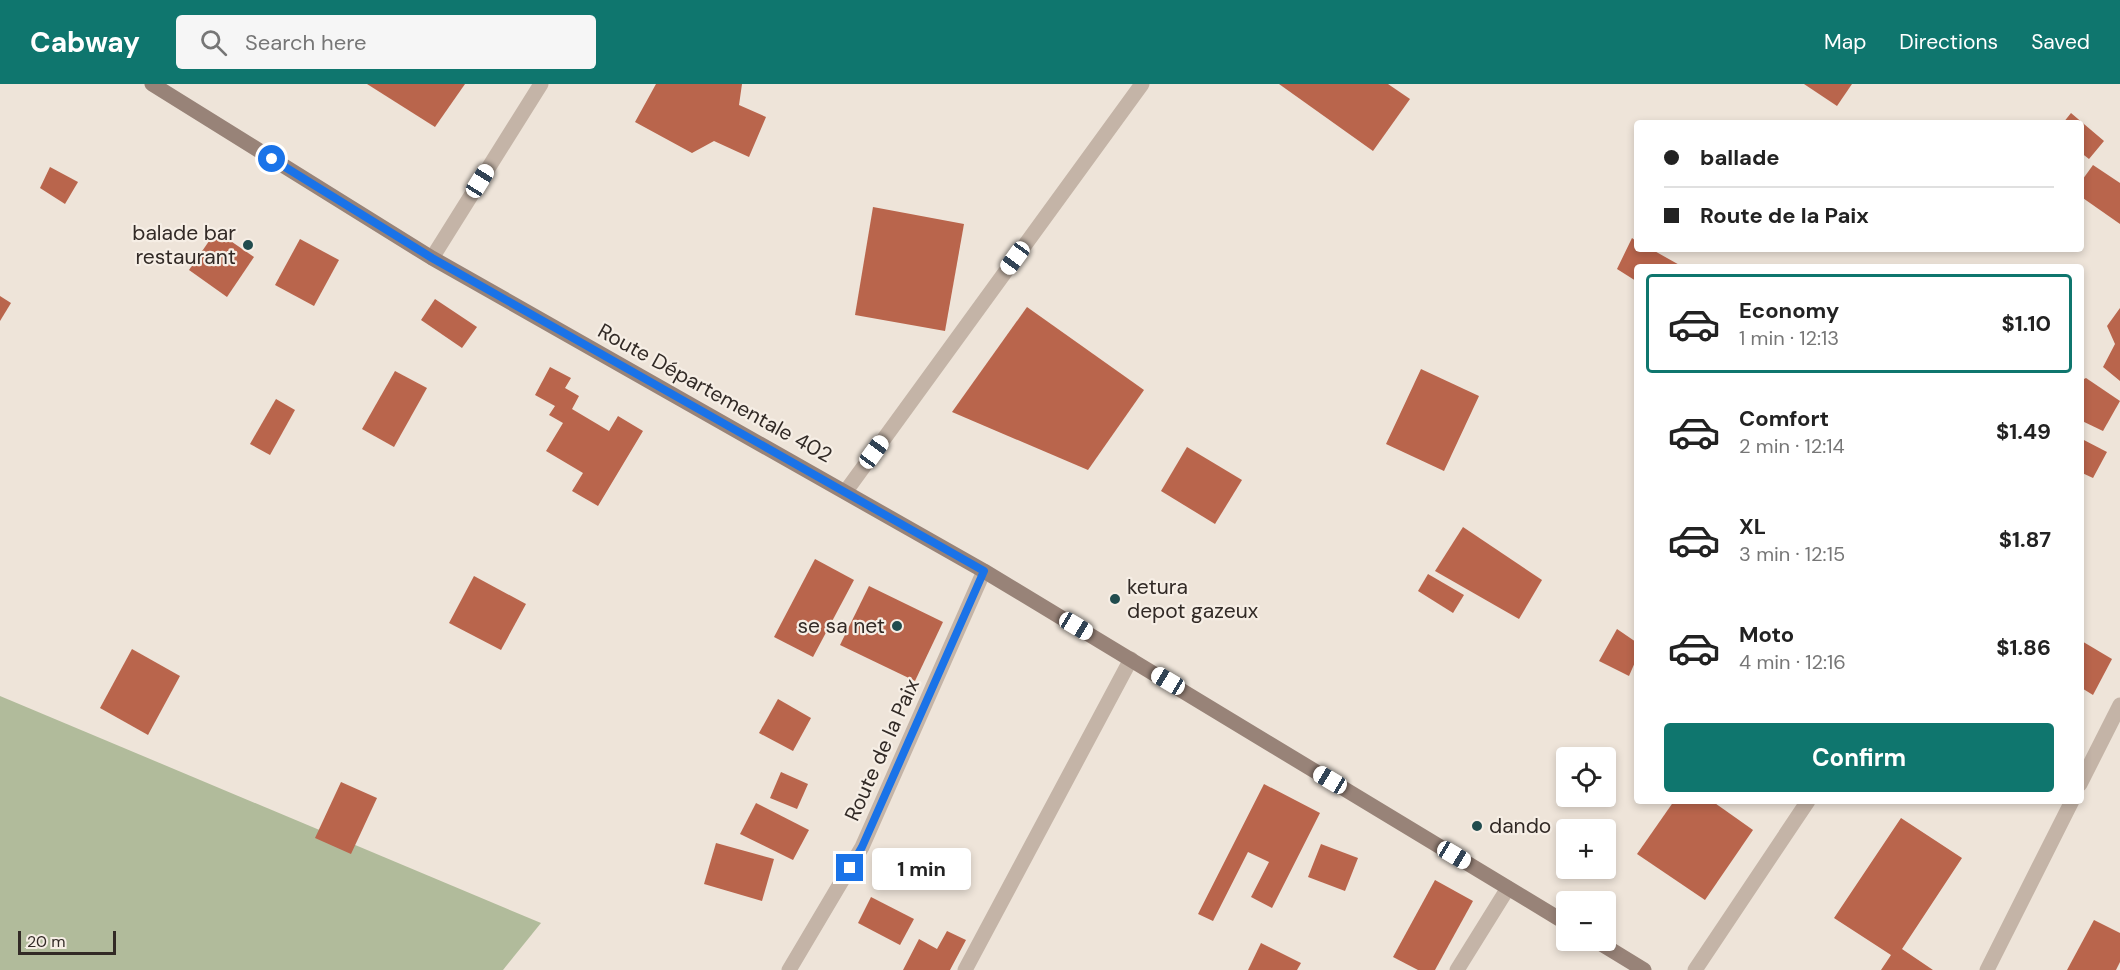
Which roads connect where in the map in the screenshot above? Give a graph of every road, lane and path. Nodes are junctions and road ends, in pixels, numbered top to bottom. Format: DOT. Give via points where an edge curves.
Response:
graph roads {
  1 [pos="152,84"];
  2 [pos="540,84"];
  3 [pos="1142,84"];
  4 [pos="432,258"];
  5 [pos="846,491"];
  6 [pos="984,571"];
  7 [pos="1131,659"];
  8 [pos="2120,705"];
  9 [pos="2084,776"];
  10 [pos="1806,804"];
  11 [pos="2070,804"];
  12 [pos="1508,888"];
  13 [pos="1556,917"];
  14 [pos="1613,951"];
  15 [pos="789,970"];
  16 [pos="965,970"];
  17 [pos="1457,970"];
  18 [pos="1644,970"];
  19 [pos="1695,970"];
  20 [pos="1987,970"];
  1 -- 4 [label="main road, Route Départementale 402"];
  2 -- 4 [label="street"];
  3 -- 5 [label="street"];
  4 -- 5 [label="main road, Route Départementale 402"];
  5 -- 6 [label="main road, Route Départementale 402"];
  6 -- 7 [label="main road, Route Départementale 402"];
  6 -- 15 [label="street, Route de la Paix" via="862,847"];
  7 -- 12 [label="main road, Route Départementale 402"];
  7 -- 16 [label="street"];
  8 -- 9 [label="street"];
  10 -- 19 [label="street"];
  11 -- 20 [label="street"];
  12 -- 13 [label="main road, Route Départementale 402"];
  12 -- 17 [label="street"];
  14 -- 18 [label="main road"];
}
